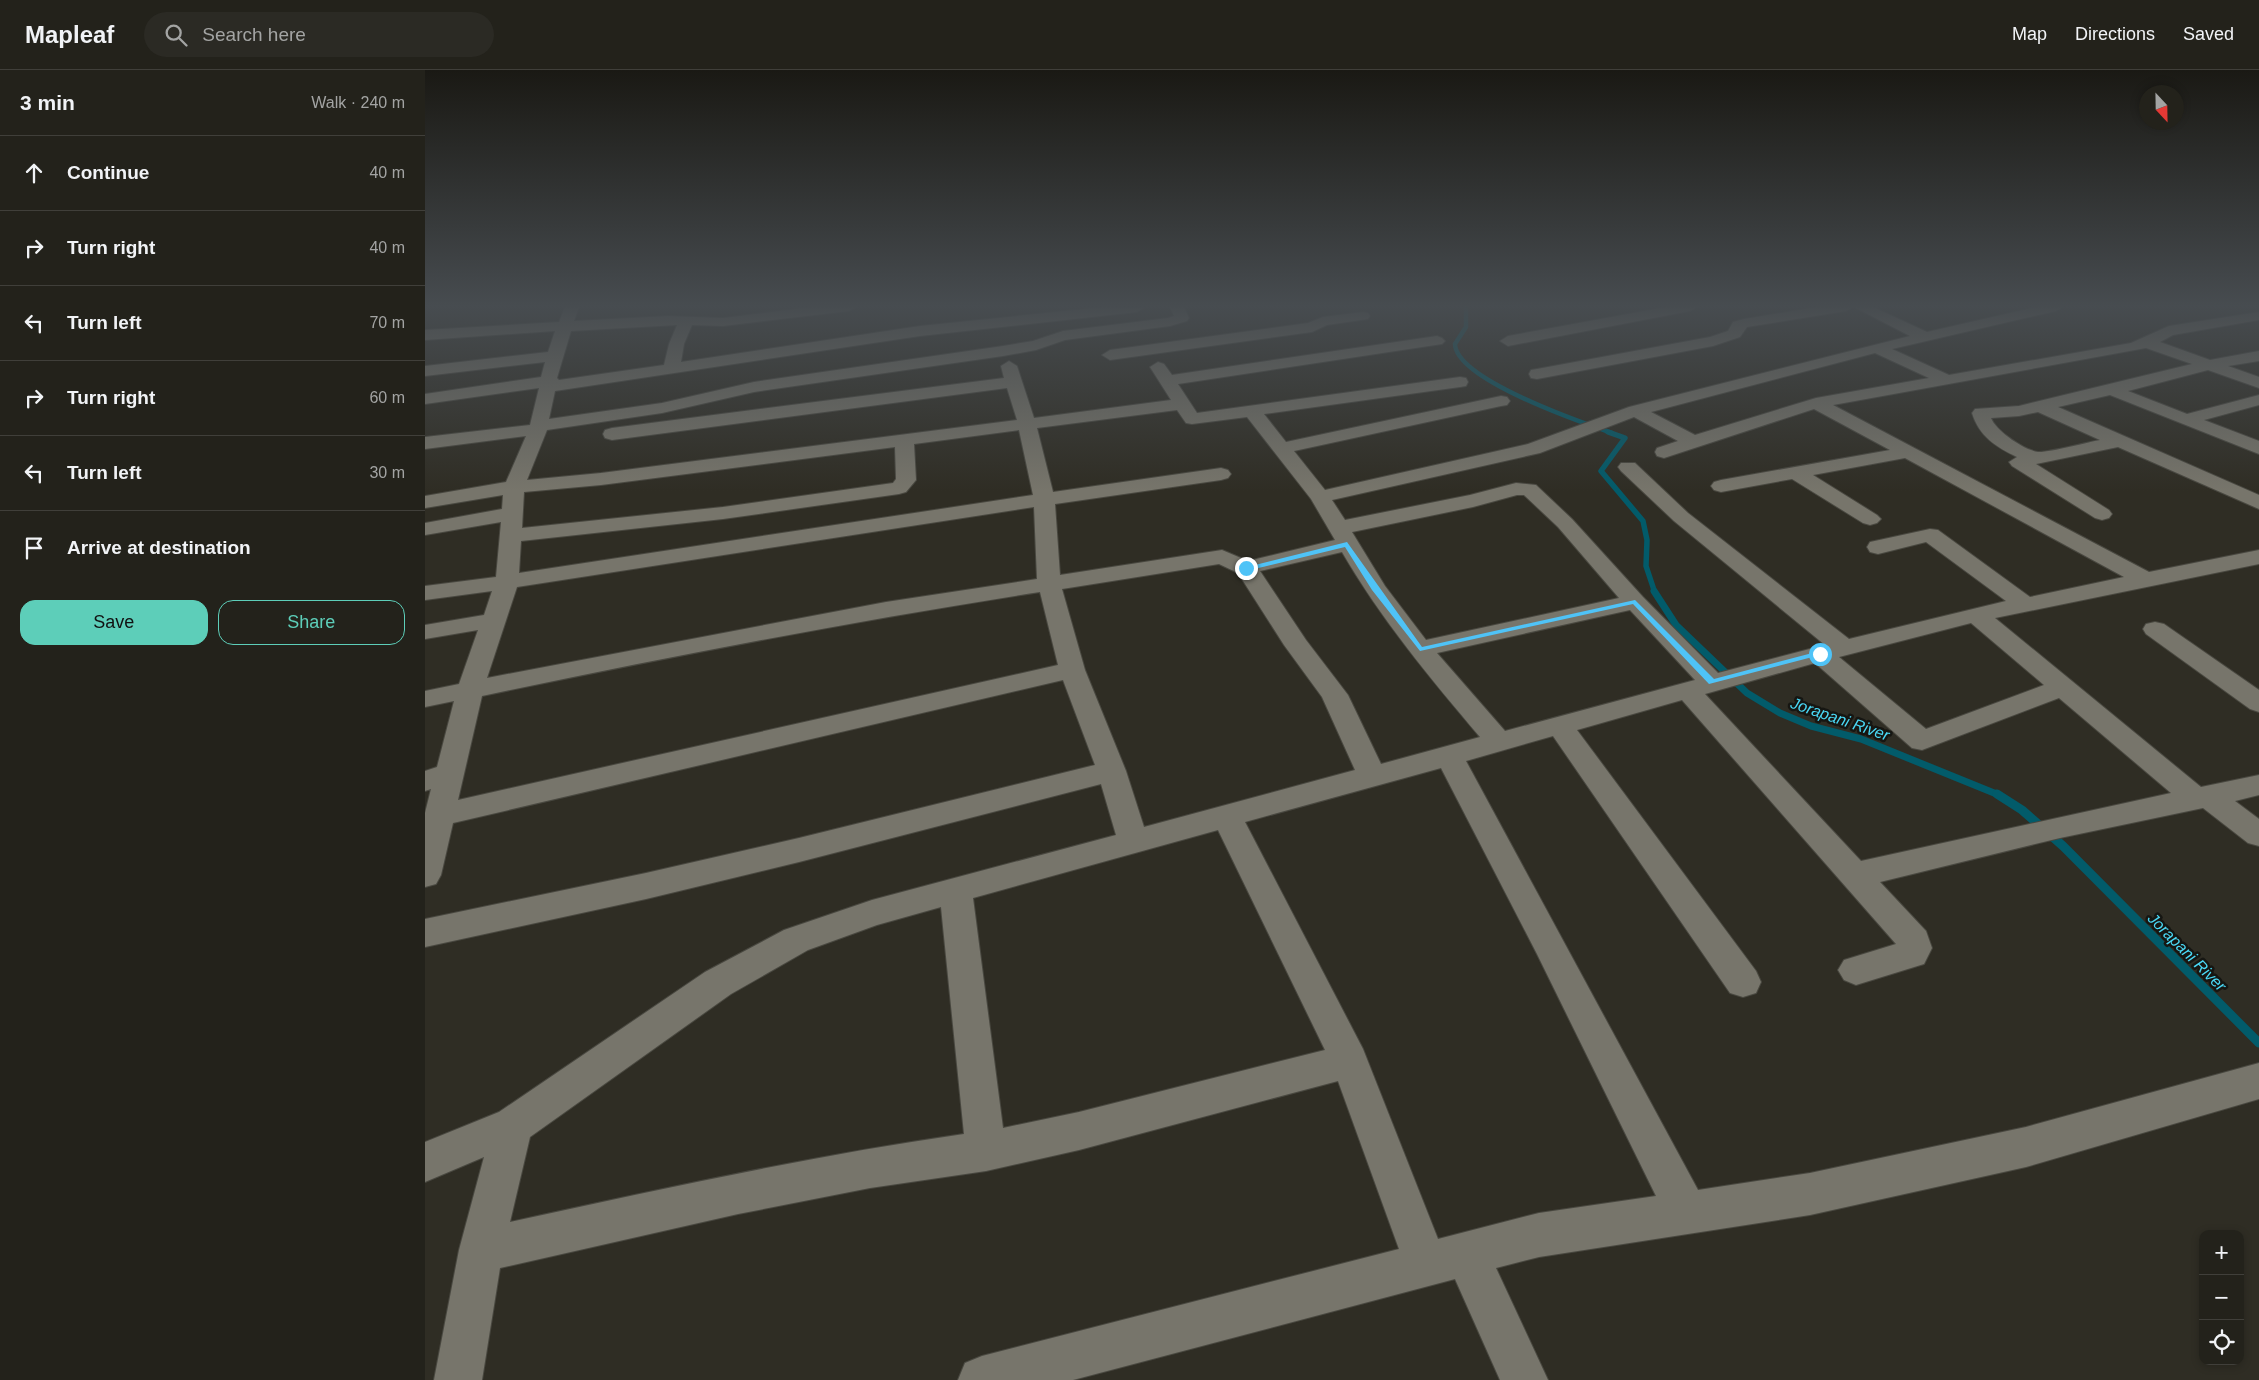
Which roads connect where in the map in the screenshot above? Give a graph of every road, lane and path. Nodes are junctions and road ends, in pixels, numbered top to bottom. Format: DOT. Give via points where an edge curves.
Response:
graph roads {
  1 [pos="554,368"];
  2 [pos="678,368"];
  3 [pos="819,368"];
  4 [pos="882,368"];
  5 [pos="1010,368"];
  6 [pos="1214,368"];
  7 [pos="1568,368"];
  8 [pos="1799,368"];
  9 [pos="1919,368"];
  10 [pos="2010,368"];
  11 [pos="2197,368"];
  12 [pos="2218,368"];
  13 [pos="672,369"];
  14 [pos="1537,374"];
  15 [pos="812,378"];
  16 [pos="1945,380"];
  17 [pos="1015,382"];
  18 [pos="1460,382"];
  19 [pos="2259,383"];
  20 [pos="550,384"];
  21 [pos="2111,390"];
  22 [pos="425,399"];
  23 [pos="2259,400"];
  24 [pos="1501,401"];
  25 [pos="1816,403"];
  26 [pos="1182,404"];
  27 [pos="2040,406"];
  28 [pos="1251,410"];
  29 [pos="1635,411"];
  30 [pos="2188,419"];
  31 [pos="1027,424"];
  32 [pos="537,430"];
  33 [pos="808,431"];
  34 [pos="904,440"];
  35 [pos="2121,441"];
  36 [pos="1694,442"];
  37 [pos="425,443"];
  38 [pos="1282,448"];
  39 [pos="2259,448"];
  40 [pos="1664,452"];
  41 [pos="1909,452"];
  42 [pos="2035,458"];
  43 [pos="1628,467"];
  44 [pos="1796,473"];
  45 [pos="1221,474"];
  46 [pos="514,486"];
  47 [pos="1721,486"];
  48 [pos="1320,497"];
  49 [pos="1044,500"];
  50 [pos="425,502"];
  51 [pos="2259,503"];
  52 [pos="2102,514"];
  53 [pos="1870,520"];
  54 [pos="511,525"];
  55 [pos="425,529"];
  56 [pos="1342,536"];
  57 [pos="1878,547"];
  58 [pos="2259,557"];
  59 [pos="1246,568"];
  60 [pos="2146,579"];
  61 [pos="507,582"];
  62 [pos="1049,583"];
  63 [pos="425,592"];
  64 [pos="1635,602"];
  65 [pos="2026,605"];
  66 [pos="1976,616"];
  67 [pos="495,620"];
  68 [pos="2155,630"];
  69 [pos="425,632"];
  70 [pos="1420,649"];
  71 [pos="1832,651"];
  72 [pos="1071,670"];
  73 [pos="1717,681"];
  74 [pos="2063,687"];
  75 [pos="470,691"];
  76 [pos="425,699"];
  77 [pos="2259,703"];
  78 [pos="1558,724"];
  79 [pos="1498,740"];
  80 [pos="1448,754"];
  81 [pos="1112,771"];
  82 [pos="1371,775"];
  83 [pos="438,777"];
  84 [pos="2259,785"];
  85 [pos="2202,798"];
  86 [pos="1226,815"];
  87 [pos="435,824"];
  88 [pos="2259,834"];
  89 [pos="1133,840"];
  90 [pos="425,875"];
  91 [pos="1856,875"];
  92 [pos="955,889"];
  93 [pos="425,933"];
  94 [pos="1856,970"];
  95 [pos="1743,982"];
  96 [pos="1350,1061"];
  97 [pos="2259,1081"];
  98 [pos="513,1126"];
  99 [pos="986,1151"];
  100 [pos="425,1162"];
  101 [pos="1687,1213"];
  102 [pos="481,1250"];
  103 [pos="1446,1259"];
  104 [pos="453,1378"];
  105 [pos="982,1380"];
  106 [pos="1524,1380"];
  1 -- 20 [label="street"];
  2 -- 13 [label="street"];
  3 -- 15 [label="street"];
  4 -- 15 [label="street"];
  5 -- 17 [label="street"];
  6 -- 26 [label="street" via="1163,374"];
  7 -- 14 [label="street"];
  8 -- 29 [label="street"];
  9 -- 16 [label="street"];
  10 -- 16 [label="street"];
  11 -- 21 [label="street"];
  12 -- 19 [label="street"];
  13 -- 20 [label="street"];
  15 -- 32 [label="street" via="731,390 662,408"];
  15 -- 33 [label="street"];
  16 -- 25 [label="street"];
  17 -- 31 [label="street"];
  17 -- 33 [label="street"];
  18 -- 28 [label="street"];
  20 -- 22 [label="street"];
  20 -- 32 [label="street"];
  21 -- 27 [label="street"];
  21 -- 30 [label="street"];
  23 -- 30 [label="street"];
  24 -- 38 [label="street"];
  25 -- 36 [label="street"];
  25 -- 41 [label="street"];
  26 -- 28 [label="street" via="1192,419"];
  26 -- 31 [label="street"];
  27 -- 35 [label="street"];
  27 -- 42 [label="street" via="2019,411 1985,412 1981,416 1999,440"];
  28 -- 38 [label="street"];
  29 -- 36 [label="street"];
  29 -- 48 [label="street" via="1533,449"];
  30 -- 39 [label="street"];
  31 -- 34 [label="street"];
  31 -- 49 [label="street"];
  32 -- 33 [label="street" via="595,435"];
  32 -- 37 [label="street"];
  32 -- 46 [label="street"];
  33 -- 34 [label="street"];
  33 -- 46 [label="street" via="601,479"];
  34 -- 54 [label="street" via="906,480 899,488 723,513"];
  35 -- 42 [label="street"];
  35 -- 51 [label="street"];
  36 -- 40 [label="street"];
  38 -- 48 [label="street"];
  41 -- 44 [label="street"];
  41 -- 60 [label="street"];
  42 -- 52 [label="street" via="2019,462"];
  43 -- 71 [label="street"];
  44 -- 47 [label="street"];
  44 -- 53 [label="street"];
  45 -- 49 [label="street"];
  46 -- 50 [label="street"];
  46 -- 54 [label="street"];
  48 -- 56 [label="street"];
  49 -- 61 [label="street"];
  49 -- 62 [label="street"];
  54 -- 55 [label="street"];
  54 -- 61 [label="street"];
  56 -- 59 [label="street"];
  56 -- 64 [label="street" via="1516,489 1529,489 1565,523"];
  56 -- 70 [label="street"];
  57 -- 65 [label="street" via="1931,535"];
  58 -- 60 [label="street"];
  59 -- 62 [label="street" via="1222,557"];
  59 -- 82 [label="street" via="1335,695"];
  60 -- 65 [label="street"];
  61 -- 63 [label="street"];
  61 -- 67 [label="street"];
  62 -- 72 [label="street"];
  62 -- 75 [label="street" via="664,650"];
  64 -- 70 [label="street"];
  64 -- 73 [label="street"];
  65 -- 66 [label="street"];
  66 -- 71 [label="street"];
  66 -- 74 [label="street"];
  67 -- 69 [label="street"];
  67 -- 75 [label="street"];
  68 -- 77 [label="street"];
  70 -- 79 [label="street"];
  71 -- 73 [label="street"];
  71 -- 74 [label="street" via="1922,741"];
  72 -- 81 [label="street"];
  72 -- 87 [label="street"];
  73 -- 78 [label="street"];
  73 -- 91 [label="street"];
  74 -- 85 [label="street"];
  75 -- 76 [label="street"];
  75 -- 83 [label="street"];
  78 -- 79 [label="street"];
  78 -- 95 [label="street"];
  79 -- 80 [label="street"];
  80 -- 82 [label="street"];
  80 -- 101 [label="street"];
  81 -- 89 [label="street"];
  81 -- 93 [label="street" via="647,886"];
  82 -- 86 [label="street"];
  83 -- 87 [label="street"];
  84 -- 85 [label="street"];
  85 -- 88 [label="street"];
  85 -- 91 [label="street" via="2060,826"];
  86 -- 89 [label="street"];
  86 -- 96 [label="street"];
  87 -- 90 [label="street"];
  89 -- 92 [label="street"];
  91 -- 94 [label="street" via="1914,940 1915,948 1912,954 1904,957"];
  92 -- 98 [label="street" via="796,940 719,983"];
  92 -- 99 [label="street"];
  96 -- 99 [label="street"];
  96 -- 103 [label="street"];
  97 -- 101 [label="street" via="2026,1147 1810,1194"];
  98 -- 100 [label="street"];
  98 -- 102 [label="street"];
  99 -- 102 [label="street" via="870,1168 738,1193"];
  101 -- 103 [label="street" via="1539,1235"];
  102 -- 104 [label="street"];
  103 -- 105 [label="street"];
  103 -- 106 [label="street"];
}
